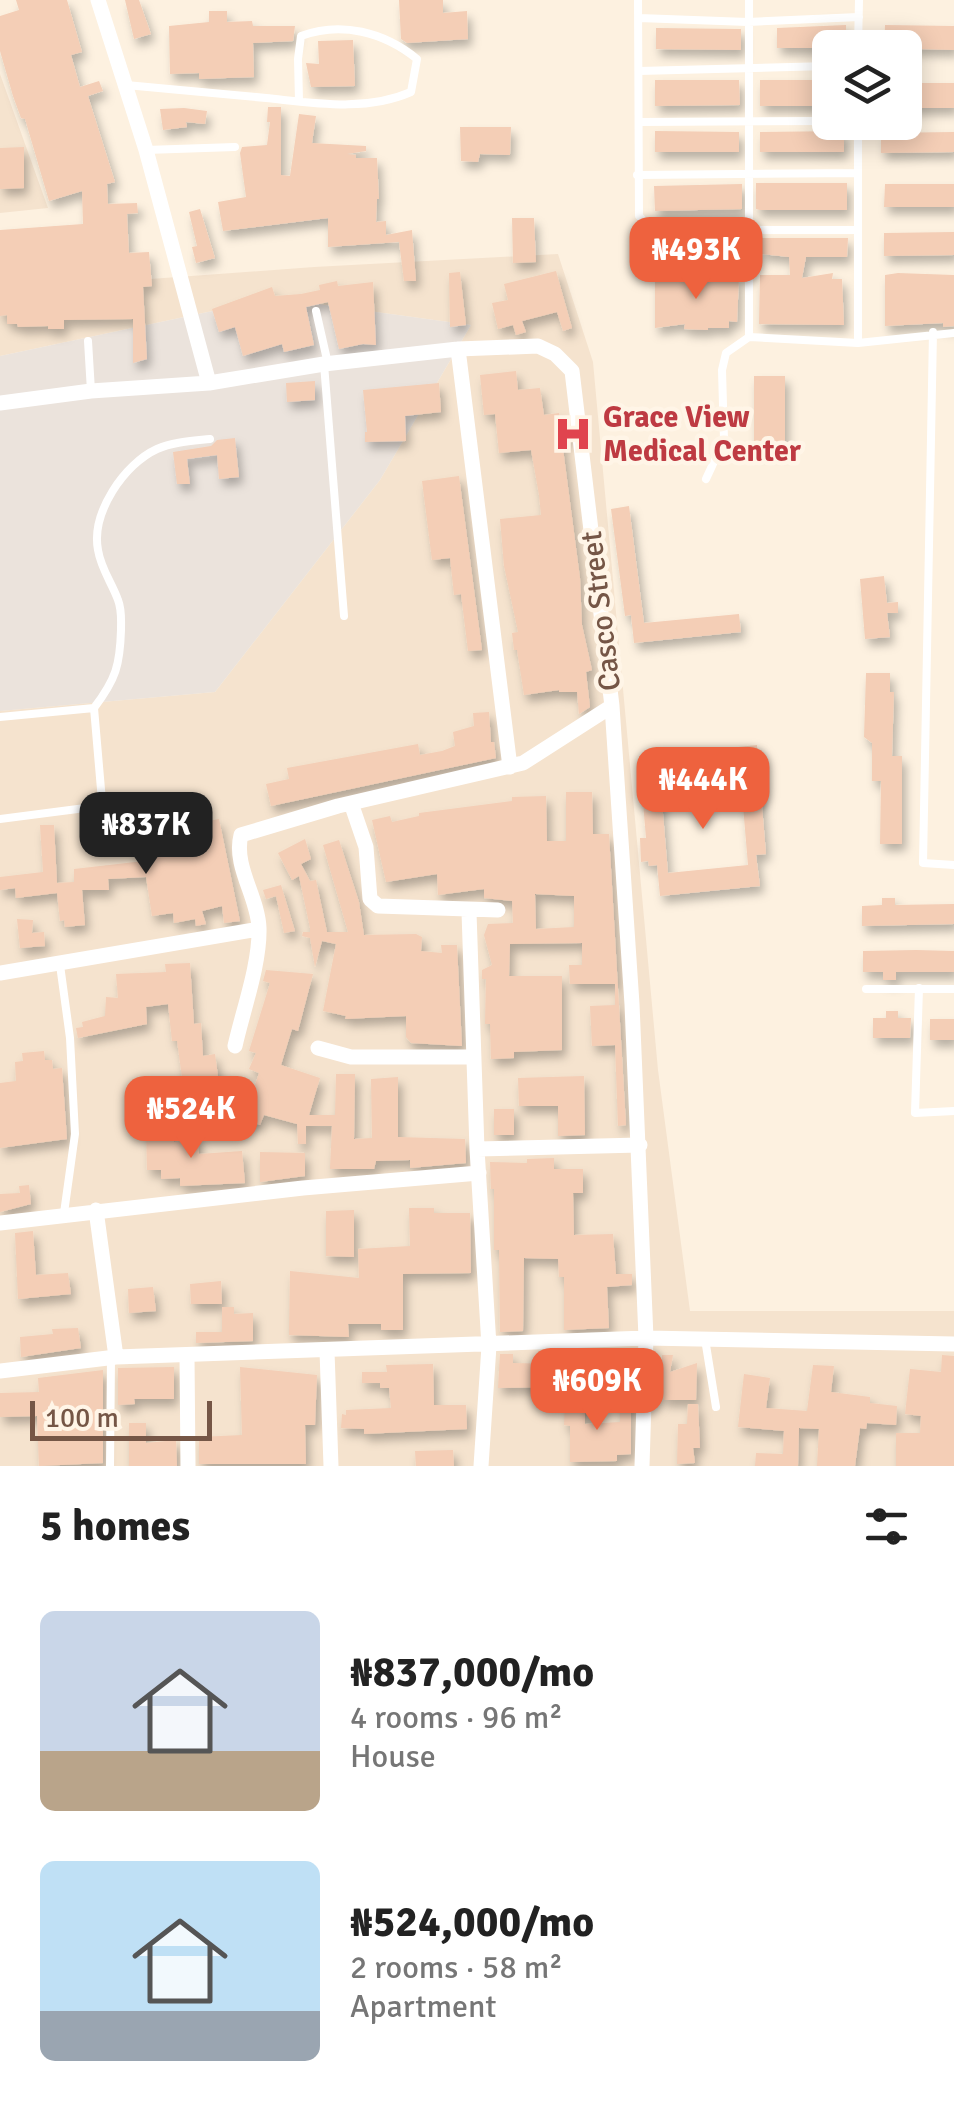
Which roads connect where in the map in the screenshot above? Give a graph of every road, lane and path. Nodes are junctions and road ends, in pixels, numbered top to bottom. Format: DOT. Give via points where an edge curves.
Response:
graph roads {
  1 [pos="98,0"];
  2 [pos="638,0"];
  3 [pos="749,0"];
  4 [pos="858,0"];
  5 [pos="638,18"];
  6 [pos="858,18"];
  7 [pos="748,22"];
  8 [pos="858,30"];
  9 [pos="812,66"];
  10 [pos="750,67"];
  11 [pos="639,71"];
  12 [pos="126,85"];
  13 [pos="299,101"];
  14 [pos="812,121"];
  15 [pos="639,122"];
  16 [pos="747,123"];
  17 [pos="858,140"];
  18 [pos="235,147"];
  19 [pos="146,150"];
  20 [pos="858,173"];
  21 [pos="750,174"];
  22 [pos="637,175"];
  23 [pos="648,225"];
  24 [pos="750,229"];
  25 [pos="858,230"];
  26 [pos="748,268"];
  27 [pos="316,310"];
  28 [pos="933,332"];
  29 [pos="954,333"];
  30 [pos="749,337"];
  31 [pos="88,341"];
  32 [pos="858,342"];
  33 [pos="458,349"];
  34 [pos="326,364"];
  35 [pos="209,383"];
  36 [pos="91,391"];
  37 [pos="0,403"];
  38 [pos="210,439"];
  39 [pos="706,479"];
  40 [pos="344,616"];
  41 [pos="612,706"];
  42 [pos="94,708"];
  43 [pos="0,717"];
  44 [pos="510,767"];
  45 [pos="351,803"];
  46 [pos="0,819"];
  47 [pos="954,865"];
  48 [pos="498,910"];
  49 [pos="469,912"];
  50 [pos="259,929"];
  51 [pos="60,965"];
  52 [pos="0,974"];
  53 [pos="919,988"];
  54 [pos="866,989"];
  55 [pos="954,989"];
  56 [pos="235,1046"];
  57 [pos="318,1048"];
  58 [pos="474,1056"];
  59 [pos="954,1111"];
  60 [pos="640,1145"];
  61 [pos="478,1149"];
  62 [pos="479,1173"];
  63 [pos="96,1210"];
  64 [pos="64,1213"];
  65 [pos="0,1223"];
  66 [pos="646,1338"];
  67 [pos="705,1339"];
  68 [pos="954,1344"];
  69 [pos="490,1346"];
  70 [pos="326,1351"];
  71 [pos="187,1356"];
  72 [pos="114,1357"];
  73 [pos="0,1371"];
  74 [pos="716,1407"];
  75 [pos="110,1466"];
  76 [pos="188,1466"];
  77 [pos="331,1466"];
  78 [pos="481,1466"];
  79 [pos="642,1466"];
  1 -- 12 [label="street"];
  2 -- 5 [label="lane"];
  3 -- 7 [label="lane"];
  4 -- 6 [label="lane"];
  5 -- 7 [label="lane"];
  5 -- 11 [label="lane"];
  6 -- 7 [label="lane"];
  6 -- 8 [label="lane"];
  7 -- 10 [label="lane"];
  9 -- 10 [label="lane"];
  10 -- 11 [label="lane"];
  10 -- 16 [label="lane"];
  11 -- 15 [label="lane"];
  12 -- 13 [label="lane"];
  12 -- 19 [label="street"];
  13 -- 13 [label="lane" via="352,106 396,98 412,92 417,58 355,29 317,30 301,36"];
  14 -- 16 [label="lane"];
  15 -- 16 [label="lane"];
  15 -- 22 [label="lane"];
  16 -- 21 [label="lane"];
  17 -- 20 [label="lane"];
  18 -- 19 [label="lane"];
  19 -- 35 [label="street"];
  20 -- 21 [label="lane"];
  20 -- 25 [label="lane"];
  21 -- 22 [label="lane"];
  21 -- 24 [label="lane"];
  22 -- 23 [label="lane" via="639,216"];
  23 -- 24 [label="lane"];
  23 -- 26 [label="lane" via="642,256 649,268"];
  24 -- 25 [label="lane"];
  24 -- 26 [label="lane"];
  25 -- 32 [label="lane"];
  26 -- 30 [label="lane"];
  27 -- 34 [label="lane"];
  28 -- 29 [label="lane"];
  28 -- 32 [label="lane"];
  28 -- 47 [label="lane" via="924,863"];
  30 -- 32 [label="lane"];
  30 -- 39 [label="lane" via="726,353 724,440"];
  31 -- 36 [label="lane"];
  33 -- 34 [label="street, Casco Street"];
  33 -- 41 [label="street, Casco Street" via="538,346 572,371"];
  33 -- 44 [label="street"];
  34 -- 35 [label="street, Casco Street"];
  34 -- 40 [label="lane"];
  35 -- 36 [label="street, Casco Street"];
  36 -- 37 [label="street, Casco Street"];
  38 -- 42 [label="lane" via="144,456 106,502 97,547 122,610 120,661"];
  41 -- 44 [label="street"];
  41 -- 60 [label="street, Casco Street"];
  42 -- 43 [label="lane"];
  42 -- 46 [label="lane" via="102,801"];
  44 -- 45 [label="street"];
  45 -- 49 [label="street" via="366,847 370,899 378,906"];
  45 -- 50 [label="street" via="241,835 241,862"];
  48 -- 49 [label="street"];
  49 -- 58 [label="street"];
  50 -- 51 [label="street"];
  50 -- 56 [label="street"];
  51 -- 52 [label="street"];
  51 -- 64 [label="lane" via="74,1134"];
  53 -- 54 [label="lane"];
  53 -- 55 [label="lane"];
  53 -- 59 [label="lane" via="915,1114"];
  57 -- 58 [label="street" via="352,1057"];
  58 -- 61 [label="street"];
  60 -- 61 [label="street"];
  60 -- 66 [label="street, Casco Street"];
  61 -- 62 [label="street"];
  62 -- 63 [label="street"];
  62 -- 69 [label="street"];
  63 -- 64 [label="street"];
  63 -- 72 [label="street"];
  64 -- 65 [label="street"];
  66 -- 67 [label="street"];
  66 -- 69 [label="street"];
  66 -- 79 [label="street, Casco Street"];
  67 -- 68 [label="street"];
  67 -- 74 [label="lane"];
  69 -- 70 [label="street"];
  69 -- 78 [label="street"];
  70 -- 71 [label="street"];
  70 -- 77 [label="street"];
  71 -- 72 [label="street"];
  71 -- 76 [label="street"];
  72 -- 73 [label="street"];
  72 -- 75 [label="lane"];
}
